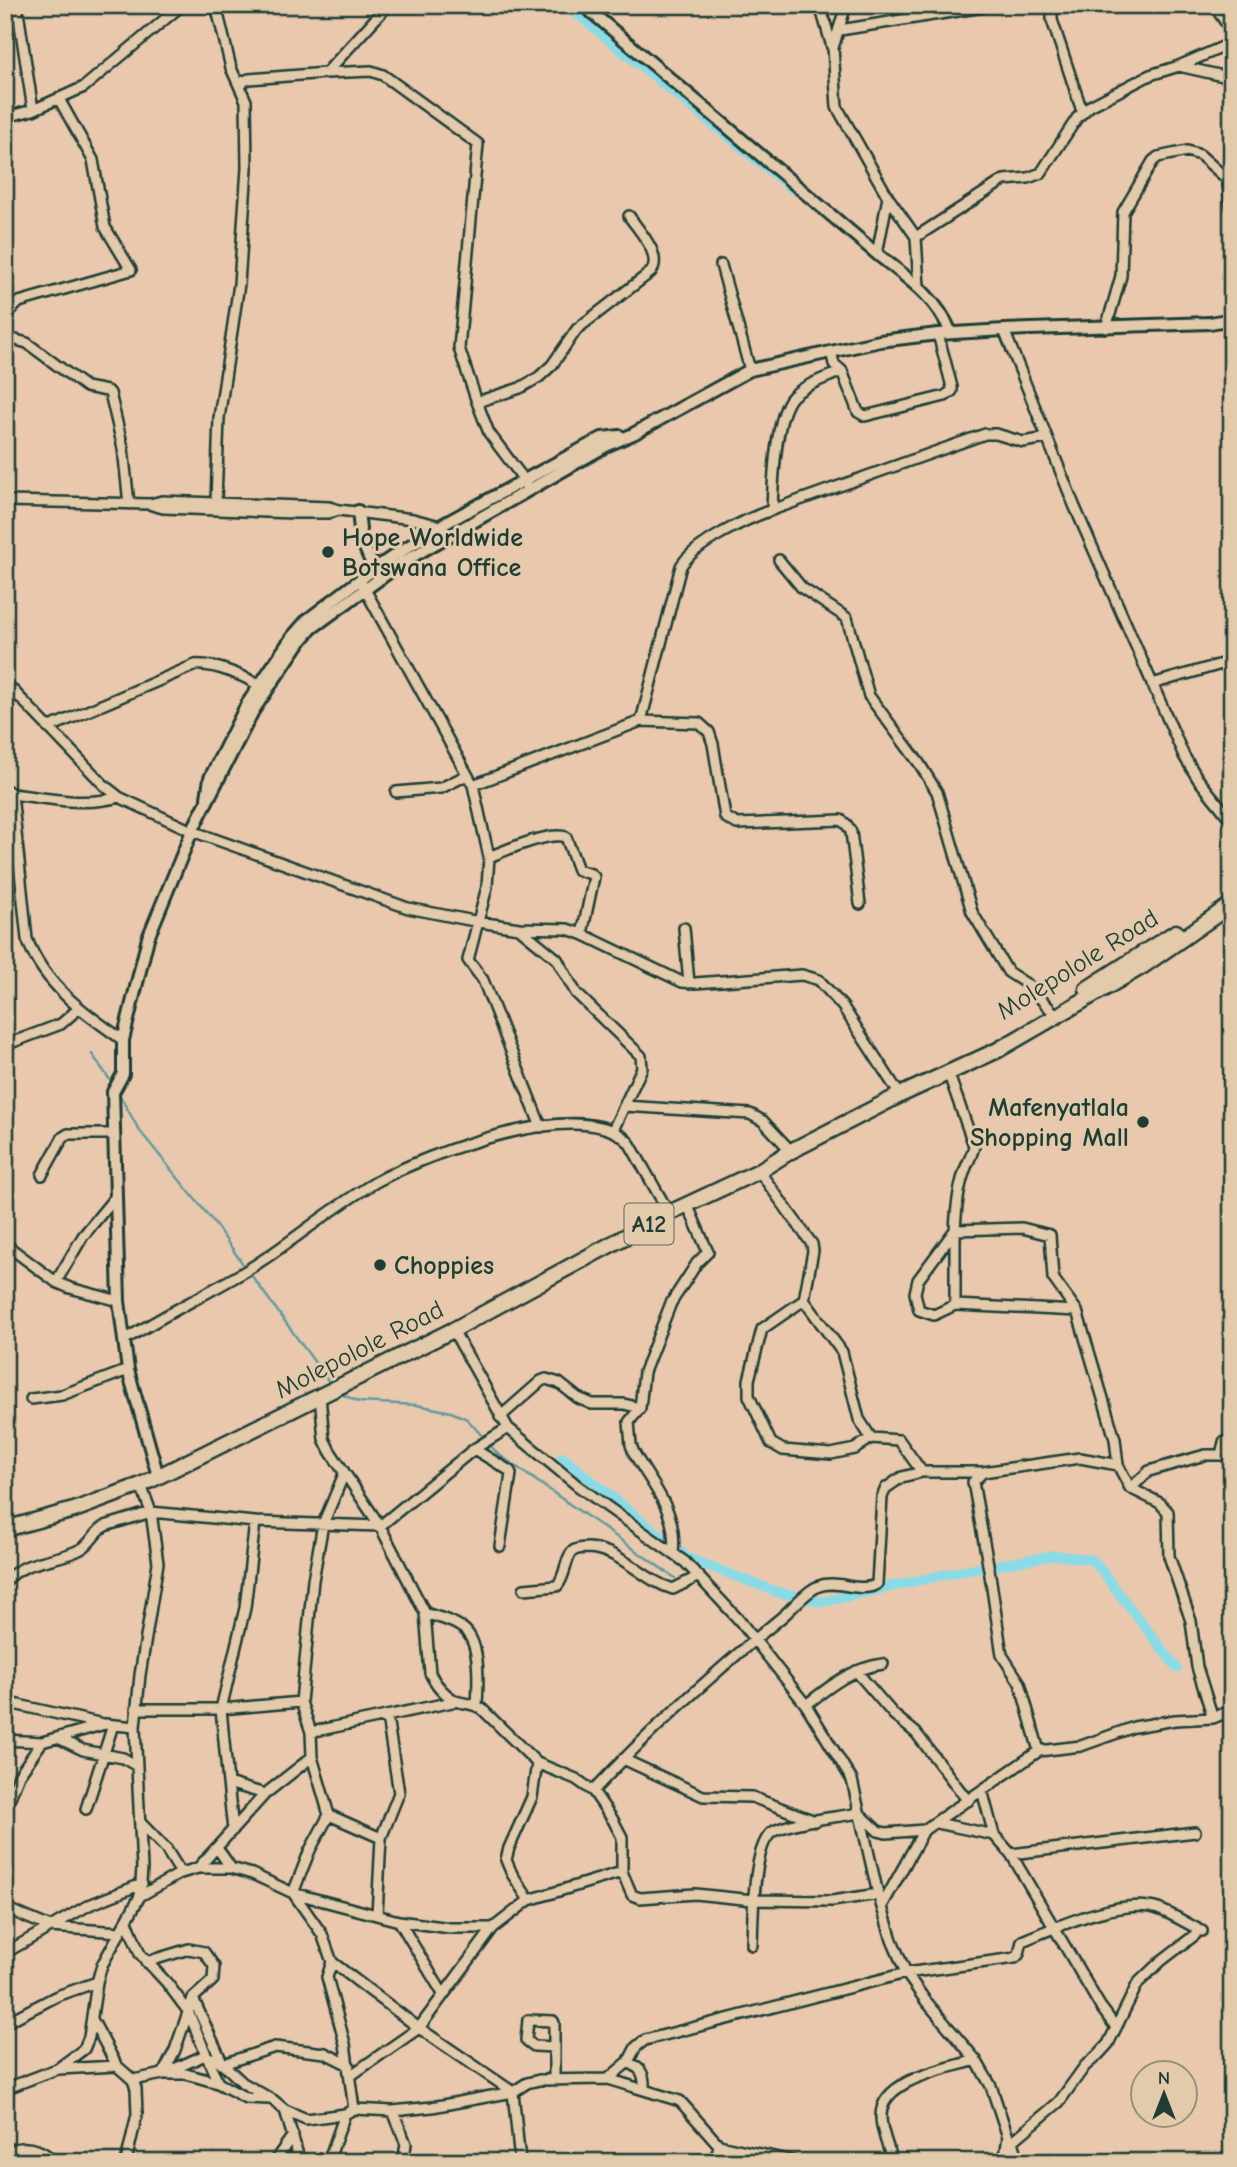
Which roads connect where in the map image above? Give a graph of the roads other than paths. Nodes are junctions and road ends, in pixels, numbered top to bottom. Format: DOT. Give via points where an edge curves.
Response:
graph roads {
  1 [pos="182,5"];
  2 [pos="216,5"];
  3 [pos="388,5"];
  4 [pos="583,5"];
  5 [pos="820,5"];
  6 [pos="846,5"];
  7 [pos="1057,5"];
  8 [pos="1214,5"];
  9 [pos="983,7"];
  10 [pos="17,10"];
  11 [pos="5,15"];
  12 [pos="840,30"];
  13 [pos="1232,32"];
  14 [pos="1232,43"];
  15 [pos="832,48"];
  16 [pos="1179,66"];
  17 [pos="326,73"];
  18 [pos="1232,78"];
  19 [pos="240,86"];
  20 [pos="59,99"];
  21 [pos="33,110"];
  22 [pos="1082,111"];
  23 [pos="7,118"];
  24 [pos="888,197"];
  25 [pos="1232,211"];
  26 [pos="629,216"];
  27 [pos="916,237"];
  28 [pos="877,254"];
  29 [pos="721,265"];
  30 [pos="919,287"];
  31 [pos="5,316"];
  32 [pos="1232,319"];
  33 [pos="1106,328"];
  34 [pos="1004,330"];
  35 [pos="951,333"];
  36 [pos="938,334"];
  37 [pos="5,337"];
  38 [pos="831,351"];
  39 [pos="750,370"];
  40 [pos="842,371"];
  41 [pos="477,402"];
  42 [pos="1046,438"];
  43 [pos="526,486"];
  44 [pos="5,501"];
  45 [pos="216,502"];
  46 [pos="130,503"];
  47 [pos="150,504"];
  48 [pos="232,508"];
  49 [pos="772,510"];
  50 [pos="358,511"];
  51 [pos="443,531"];
  52 [pos="779,560"];
  53 [pos="374,569"];
  54 [pos="362,584"];
  55 [pos="1232,662"];
  56 [pos="6,684"];
  57 [pos="1152,684"];
  58 [pos="262,688"];
  59 [pos="641,721"];
  60 [pos="48,728"];
  61 [pos="467,775"];
  62 [pos="473,785"];
  63 [pos="9,791"];
  64 [pos="396,792"];
  65 [pos="119,797"];
  66 [pos="1232,821"];
  67 [pos="192,831"];
  68 [pos="489,857"];
  69 [pos="1232,896"];
  70 [pos="860,904"];
  71 [pos="1232,904"];
  72 [pos="479,922"];
  73 [pos="519,928"];
  74 [pos="684,928"];
  75 [pos="582,933"];
  76 [pos="689,983"];
  77 [pos="78,1009"];
  78 [pos="1052,1011"];
  79 [pos="123,1040"];
  80 [pos="5,1045"];
  81 [pos="948,1072"];
  82 [pos="900,1095"];
  83 [pos="624,1106"];
  84 [pos="541,1127"];
  85 [pos="613,1130"];
  86 [pos="114,1134"];
  87 [pos="791,1151"];
  88 [pos="759,1171"];
  89 [pos="42,1175"];
  90 [pos="116,1195"];
  91 [pos="687,1204"];
  92 [pos="669,1213"];
  93 [pos="955,1230"];
  94 [pos="5,1244"];
  95 [pos="56,1282"];
  96 [pos="804,1300"];
  97 [pos="119,1301"];
  98 [pos="955,1305"];
  99 [pos="1077,1311"];
  100 [pos="453,1330"];
  101 [pos="124,1339"];
  102 [pos="128,1370"];
  103 [pos="320,1396"];
  104 [pos="31,1399"];
  105 [pos="640,1408"];
  106 [pos="500,1417"];
  107 [pos="508,1428"];
  108 [pos="871,1438"];
  109 [pos="1232,1441"];
  110 [pos="474,1449"];
  111 [pos="1118,1465"];
  112 [pos="922,1472"];
  113 [pos="983,1472"];
  114 [pos="344,1474"];
  115 [pos="158,1476"];
  116 [pos="141,1485"];
  117 [pos="1131,1488"];
  118 [pos="151,1512"];
  119 [pos="255,1522"];
  120 [pos="323,1524"];
  121 [pos="380,1525"];
  122 [pos="5,1529"];
  123 [pos="500,1546"];
  124 [pos="673,1553"];
  125 [pos="699,1576"];
  126 [pos="5,1583"];
  127 [pos="524,1589"];
  128 [pos="425,1612"];
  129 [pos="754,1640"];
  130 [pos="883,1664"];
  131 [pos="856,1671"];
  132 [pos="457,1701"];
  133 [pos="5,1702"];
  134 [pos="301,1702"];
  135 [pos="806,1705"];
  136 [pos="477,1706"];
  137 [pos="136,1709"];
  138 [pos="221,1709"];
  139 [pos="1232,1710"];
  140 [pos="387,1717"];
  141 [pos="1213,1718"];
  142 [pos="109,1724"];
  143 [pos="135,1727"];
  144 [pos="311,1732"];
  145 [pos="58,1738"];
  146 [pos="5,1740"];
  147 [pos="42,1742"];
  148 [pos="1039,1751"];
  149 [pos="104,1755"];
  150 [pos="312,1757"];
  151 [pos="622,1759"];
  152 [pos="537,1763"];
  153 [pos="137,1766"];
  154 [pos="228,1783"];
  155 [pos="982,1790"];
  156 [pos="593,1791"];
  157 [pos="265,1794"];
  158 [pos="968,1801"];
  159 [pos="86,1809"];
  160 [pos="5,1810"];
  161 [pos="859,1813"];
  162 [pos="329,1815"];
  163 [pos="815,1821"];
  164 [pos="141,1822"];
  165 [pos="937,1823"];
  166 [pos="233,1830"];
  167 [pos="924,1830"];
  168 [pos="1195,1832"];
  169 [pos="994,1835"];
  170 [pos="381,1838"];
  171 [pos="218,1849"];
  172 [pos="1011,1854"];
  173 [pos="198,1868"];
  174 [pos="231,1868"];
  175 [pos="622,1872"];
  176 [pos="181,1873"];
  177 [pos="142,1884"];
  178 [pos="293,1893"];
  179 [pos="878,1894"];
  180 [pos="140,1896"];
  181 [pos="529,1900"];
  182 [pos="753,1900"];
  183 [pos="882,1906"];
  184 [pos="5,1908"];
  185 [pos="377,1915"];
  186 [pos="127,1921"];
  187 [pos="399,1921"];
  188 [pos="50,1927"];
  189 [pos="1055,1927"];
  190 [pos="493,1928"];
  191 [pos="120,1933"];
  192 [pos="752,1945"];
  193 [pos="5,1953"];
  194 [pos="146,1962"];
  195 [pos="332,1962"];
  196 [pos="906,1973"];
  197 [pos="97,1982"];
  198 [pos="443,1994"];
  199 [pos="193,1998"];
  200 [pos="188,2011"];
  201 [pos="92,2019"];
  202 [pos="5,2023"];
  203 [pos="1115,2026"];
  204 [pos="419,2028"];
  205 [pos="554,2047"];
  206 [pos="205,2055"];
  207 [pos="976,2060"];
  208 [pos="628,2062"];
  209 [pos="223,2064"];
  210 [pos="349,2065"];
  211 [pos="117,2066"];
  212 [pos="57,2069"];
  213 [pos="163,2074"];
  214 [pos="350,2076"];
  215 [pos="608,2079"];
  216 [pos="133,2080"];
  217 [pos="554,2080"];
  218 [pos="218,2083"];
  219 [pos="5,2089"];
  220 [pos="644,2089"];
  221 [pos="513,2092"];
  222 [pos="273,2100"];
  223 [pos="285,2110"];
  224 [pos="393,2111"];
  225 [pos="349,2112"];
  226 [pos="293,2135"];
  227 [pos="1011,2139"];
  228 [pos="719,2145"];
  229 [pos="765,2158"];
  230 [pos="5,2161"];
  231 [pos="892,2161"];
  232 [pos="54,2162"];
  233 [pos="126,2162"];
  234 [pos="274,2162"];
  235 [pos="300,2162"];
  236 [pos="328,2162"];
  237 [pos="403,2162"];
  238 [pos="520,2162"];
  239 [pos="715,2162"];
  240 [pos="797,2162"];
  241 [pos="1004,2162"];
  242 [pos="1019,2162"];
  1 -- 20 [label="street" via="84,87"];
  2 -- 19 [label="street" via="231,68"];
  3 -- 17 [label="street"];
  4 -- 28 [label="street"];
  5 -- 15 [label="street"];
  6 -- 12 [label="street"];
  7 -- 22 [label="street" via="1052,20"];
  8 -- 13 [label="street"];
  9 -- 12 [label="street"];
  10 -- 11 [label="street"];
  10 -- 21 [label="street"];
  12 -- 15 [label="street"];
  14 -- 16 [label="street"];
  15 -- 24 [label="street" via="837,107"];
  16 -- 18 [label="street"];
  16 -- 22 [label="street" via="1150,75"];
  17 -- 19 [label="street" via="249,79"];
  17 -- 41 [label="street" via="371,71 383,75 478,144 458,348"];
  19 -- 45 [label="street" via="246,101 247,167 237,307 219,418"];
  20 -- 21 [label="street"];
  20 -- 31 [label="street" via="93,160 104,227 131,270 19,302"];
  21 -- 23 [label="street"];
  22 -- 27 [label="street" via="1041,173 1004,180"];
  24 -- 27 [label="street"];
  24 -- 28 [label="street"];
  25 -- 33 [label="street" via="1227,179 1200,155 1187,151 1158,156 1123,212 1121,276"];
  26 -- 41 [label="street" via="655,256 651,272 578,330 539,377"];
  27 -- 30 [label="street"];
  28 -- 30 [label="street"];
  29 -- 39 [label="street"];
  30 -- 35 [label="street" via="941,312"];
  32 -- 33 [label="street"];
  33 -- 34 [label="street"];
  34 -- 35 [label="street"];
  34 -- 42 [label="street"];
  35 -- 36 [label="street"];
  36 -- 38 [label="street"];
  36 -- 40 [label="street" via="952,387 945,396 865,416 858,412"];
  37 -- 46 [label="street" via="27,342 86,387 110,393"];
  38 -- 39 [label="street"];
  38 -- 40 [label="street" via="834,364"];
  39 -- 43 [label="street"];
  40 -- 49 [label="street" via="798,393 787,406 778,441"];
  41 -- 43 [label="street" via="489,433"];
  42 -- 49 [label="street" via="1023,442 985,434"];
  42 -- 57 [label="street"];
  43 -- 51 [label="street"];
  44 -- 46 [label="street"];
  45 -- 47 [label="street"];
  45 -- 48 [label="street"];
  46 -- 47 [label="street"];
  47 -- 48 [label="street"];
  48 -- 50 [label="street"];
  49 -- 59 [label="street" via="736,524 681,566"];
  50 -- 51 [label="street" via="407,517"];
  50 -- 53 [label="street" via="361,539"];
  51 -- 53 [label="street"];
  51 -- 54 [label="street"];
  52 -- 78 [label="street" via="802,588 847,618 869,696 937,792 972,912 1008,972 1028,985"];
  53 -- 54 [label="street"];
  54 -- 58 [label="street" via="306,634"];
  54 -- 61 [label="street"];
  55 -- 57 [label="street"];
  56 -- 60 [label="street"];
  57 -- 66 [label="street" via="1191,768"];
  58 -- 60 [label="street" via="209,665 195,665"];
  58 -- 67 [label="street"];
  59 -- 62 [label="street"];
  59 -- 70 [label="street" via="692,720 704,726 712,744 723,813 729,822 833,819 847,825"];
  60 -- 65 [label="street"];
  61 -- 62 [label="street"];
  61 -- 64 [label="street" via="441,788"];
  62 -- 68 [label="street"];
  63 -- 65 [label="street" via="85,803"];
  63 -- 77 [label="street" via="27,939 39,965"];
  65 -- 67 [label="street"];
  67 -- 72 [label="street" via="390,903"];
  67 -- 79 [label="street" via="148,938"];
  68 -- 72 [label="street"];
  68 -- 75 [label="street" via="549,836 566,837 578,870 594,877"];
  69 -- 78 [label="main road, Molepolole Road / A12"];
  71 -- 81 [label="main road, Molepolole Road / A12" via="1074,1008"];
  72 -- 73 [label="street"];
  72 -- 84 [label="street" via="468,960 483,979"];
  73 -- 75 [label="street"];
  73 -- 83 [label="street" via="557,959 576,993 641,1056 642,1068"];
  74 -- 76 [label="street"];
  75 -- 76 [label="street"];
  76 -- 82 [label="street" via="803,975 819,980 843,1007"];
  77 -- 79 [label="street"];
  77 -- 80 [label="street" via="61,1024"];
  78 -- 81 [label="main road, Molepolole Road / A12"];
  79 -- 86 [label="street" via="123,1074 113,1092"];
  81 -- 82 [label="main road, Molepolole Road / A12"];
  81 -- 93 [label="street" via="974,1146 963,1176"];
  82 -- 87 [label="main road, Molepolole Road / A12"];
  83 -- 85 [label="street"];
  83 -- 87 [label="street" via="750,1114 763,1121"];
  84 -- 85 [label="street" via="590,1124"];
  84 -- 101 [label="street" via="461,1145 378,1181 245,1271"];
  85 -- 92 [label="street" via="630,1144"];
  86 -- 89 [label="street" via="68,1134"];
  86 -- 90 [label="street"];
  87 -- 88 [label="main road, Molepolole Road / A12"];
  88 -- 91 [label="main road, Molepolole Road / A12"];
  88 -- 96 [label="street" via="812,1244"];
  90 -- 95 [label="street"];
  90 -- 97 [label="street"];
  91 -- 92 [label="main road, Molepolole Road / A12"];
  91 -- 105 [label="street" via="708,1252 671,1303 644,1373"];
  92 -- 100 [label="main road, Molepolole Road / A12"];
  93 -- 98 [label="street"];
  93 -- 98 [label="street" via="918,1280 915,1293 919,1310 928,1315"];
  93 -- 99 [label="street" via="1022,1228 1050,1235 1053,1278"];
  94 -- 95 [label="street"];
  95 -- 97 [label="street"];
  96 -- 108 [label="street" via="842,1352 859,1419"];
  96 -- 108 [label="street" via="762,1329 749,1380 749,1396 771,1443 783,1450 831,1454 855,1449"];
  97 -- 101 [label="street"];
  98 -- 99 [label="street"];
  99 -- 111 [label="street" via="1115,1439"];
  100 -- 103 [label="main road, Molepolole Road / A12"];
  100 -- 106 [label="street"];
  101 -- 102 [label="street"];
  102 -- 104 [label="street" via="62,1395"];
  102 -- 115 [label="street"];
  103 -- 114 [label="street" via="324,1438"];
  103 -- 115 [label="main road, Molepolole Road / A12"];
  105 -- 106 [label="street" via="592,1404 547,1379"];
  105 -- 124 [label="street" via="629,1422 631,1445 667,1506 675,1539"];
  106 -- 107 [label="street"];
  107 -- 110 [label="street"];
  107 -- 124 [label="street" via="578,1486"];
  108 -- 112 [label="street" via="899,1440"];
  109 -- 117 [label="street" via="1224,1442 1221,1455 1149,1471"];
  110 -- 121 [label="street"];
  110 -- 123 [label="street" via="511,1474"];
  111 -- 113 [label="street" via="1080,1458"];
  111 -- 117 [label="street"];
  112 -- 113 [label="street"];
  112 -- 129 [label="street" via="892,1482 882,1497 877,1584 818,1586"];
  113 -- 148 [label="street" via="973,1482 1002,1655 1020,1683"];
  114 -- 120 [label="street"];
  114 -- 121 [label="street"];
  115 -- 116 [label="main road, Molepolole Road / A12"];
  116 -- 118 [label="street"];
  116 -- 122 [label="main road, Molepolole Road / A12"];
  117 -- 141 [label="street" via="1168,1512 1168,1552 1191,1621 1197,1667"];
  118 -- 119 [label="street"];
  118 -- 126 [label="street" via="105,1526 83,1549 23,1568"];
  118 -- 137 [label="street" via="158,1563"];
  119 -- 120 [label="street"];
  119 -- 138 [label="street" via="246,1608"];
  120 -- 121 [label="street"];
  120 -- 134 [label="street"];
  121 -- 128 [label="street"];
  124 -- 125 [label="street"];
  125 -- 127 [label="street" via="673,1589 617,1555 585,1548 571,1553 558,1586"];
  125 -- 129 [label="street"];
  128 -- 132 [label="street" via="430,1672 439,1687"];
  128 -- 136 [label="street" via="467,1631 479,1670"];
  129 -- 135 [label="street"];
  129 -- 151 [label="street"];
  130 -- 131 [label="street"];
  131 -- 135 [label="street"];
  131 -- 158 [label="street" via="916,1733"];
  132 -- 136 [label="street"];
  132 -- 140 [label="street"];
  133 -- 142 [label="street"];
  134 -- 138 [label="street"];
  134 -- 144 [label="street"];
  135 -- 161 [label="street" via="848,1772"];
  136 -- 152 [label="street"];
  137 -- 138 [label="street"];
  137 -- 143 [label="street"];
  138 -- 154 [label="street"];
  139 -- 141 [label="street"];
  140 -- 144 [label="street"];
  140 -- 170 [label="street" via="399,1793"];
  141 -- 148 [label="street" via="1135,1727 1081,1746"];
  142 -- 143 [label="street"];
  142 -- 145 [label="street"];
  142 -- 149 [label="street"];
  143 -- 153 [label="street"];
  144 -- 150 [label="street"];
  145 -- 147 [label="street"];
  145 -- 149 [label="street"];
  146 -- 147 [label="street"];
  147 -- 160 [label="street" via="19,1775"];
  148 -- 155 [label="street"];
  149 -- 153 [label="street"];
  149 -- 159 [label="street"];
  150 -- 157 [label="street"];
  150 -- 162 [label="street"];
  151 -- 156 [label="street"];
  151 -- 163 [label="street" via="703,1796 758,1798"];
  152 -- 156 [label="street"];
  152 -- 181 [label="street" via="532,1797 506,1860"];
  153 -- 164 [label="street"];
  154 -- 157 [label="street"];
  154 -- 166 [label="street"];
  155 -- 158 [label="street"];
  155 -- 169 [label="street"];
  156 -- 175 [label="street" via="622,1838"];
  157 -- 166 [label="street"];
  158 -- 165 [label="street"];
  161 -- 163 [label="street"];
  161 -- 167 [label="street" via="878,1831"];
  161 -- 179 [label="street"];
  162 -- 170 [label="street"];
  162 -- 178 [label="street"];
  163 -- 182 [label="street" via="774,1831 766,1838"];
  164 -- 176 [label="street"];
  164 -- 177 [label="street"];
  165 -- 167 [label="street"];
  165 -- 169 [label="street"];
  166 -- 171 [label="street"];
  167 -- 183 [label="street"];
  168 -- 172 [label="street"];
  169 -- 172 [label="street"];
  170 -- 185 [label="street"];
  171 -- 173 [label="street"];
  171 -- 174 [label="street"];
  172 -- 189 [label="street"];
  173 -- 174 [label="street"];
  173 -- 176 [label="street"];
  174 -- 178 [label="street"];
  175 -- 181 [label="street"];
  175 -- 182 [label="street" via="636,1898 695,1894"];
  176 -- 180 [label="street"];
  177 -- 180 [label="street"];
  177 -- 188 [label="street"];
  178 -- 185 [label="street"];
  178 -- 195 [label="street" via="321,1934"];
  179 -- 182 [label="street" via="832,1901"];
  179 -- 183 [label="street"];
  180 -- 186 [label="street"];
  181 -- 190 [label="street"];
  182 -- 192 [label="street"];
  183 -- 196 [label="street"];
  184 -- 188 [label="street"];
  185 -- 187 [label="street"];
  186 -- 191 [label="street"];
  186 -- 194 [label="street"];
  187 -- 190 [label="street"];
  187 -- 198 [label="street"];
  188 -- 191 [label="street"];
  188 -- 193 [label="street"];
  189 -- 196 [label="street" via="1022,1941 1015,1958"];
  189 -- 203 [label="street"];
  189 -- 203 [label="street" via="1107,1910 1150,1908 1202,1931 1197,1930 1138,1983"];
  190 -- 198 [label="street"];
  191 -- 197 [label="street"];
  194 -- 199 [label="street" via="189,1949 204,1952 215,1976"];
  194 -- 200 [label="street"];
  195 -- 204 [label="street"];
  195 -- 210 [label="street" via="327,1977"];
  196 -- 207 [label="street"];
  196 -- 208 [label="street" via="645,2040"];
  197 -- 201 [label="street"];
  197 -- 202 [label="street"];
  198 -- 204 [label="street"];
  199 -- 200 [label="street"];
  199 -- 209 [label="street"];
  200 -- 206 [label="street"];
  200 -- 213 [label="street"];
  201 -- 211 [label="street"];
  201 -- 212 [label="street" via="84,2049"];
  203 -- 227 [label="street" via="1108,2043 1059,2102"];
  204 -- 214 [label="street"];
  204 -- 221 [label="street"];
  205 -- 217 [label="street"];
  206 -- 209 [label="street"];
  206 -- 213 [label="street"];
  206 -- 218 [label="street"];
  207 -- 227 [label="street"];
  207 -- 231 [label="street" via="900,2084 887,2097 881,2122"];
  208 -- 215 [label="street"];
  208 -- 220 [label="street" via="640,2070"];
  209 -- 210 [label="street" via="275,2047 325,2053"];
  209 -- 222 [label="street" via="243,2083"];
  210 -- 214 [label="street"];
  211 -- 212 [label="street"];
  211 -- 216 [label="street"];
  212 -- 219 [label="street"];
  213 -- 216 [label="street"];
  213 -- 218 [label="street"];
  214 -- 225 [label="street"];
  215 -- 217 [label="street"];
  215 -- 220 [label="street"];
  216 -- 233 [label="street" via="137,2114"];
  217 -- 221 [label="street" via="532,2081"];
  218 -- 222 [label="street" via="246,2098"];
  220 -- 228 [label="street" via="685,2104"];
  221 -- 224 [label="street"];
  221 -- 238 [label="street"];
  222 -- 223 [label="street"];
  223 -- 225 [label="street" via="306,2119"];
  223 -- 226 [label="street"];
  224 -- 225 [label="street"];
  224 -- 237 [label="street" via="406,2144"];
  225 -- 236 [label="street"];
  226 -- 234 [label="street"];
  226 -- 235 [label="street"];
  227 -- 241 [label="street"];
  227 -- 242 [label="street"];
  228 -- 229 [label="street"];
  228 -- 239 [label="street"];
  229 -- 240 [label="street"];
  230 -- 232 [label="street" via="15,2148 26,2147"];
}
